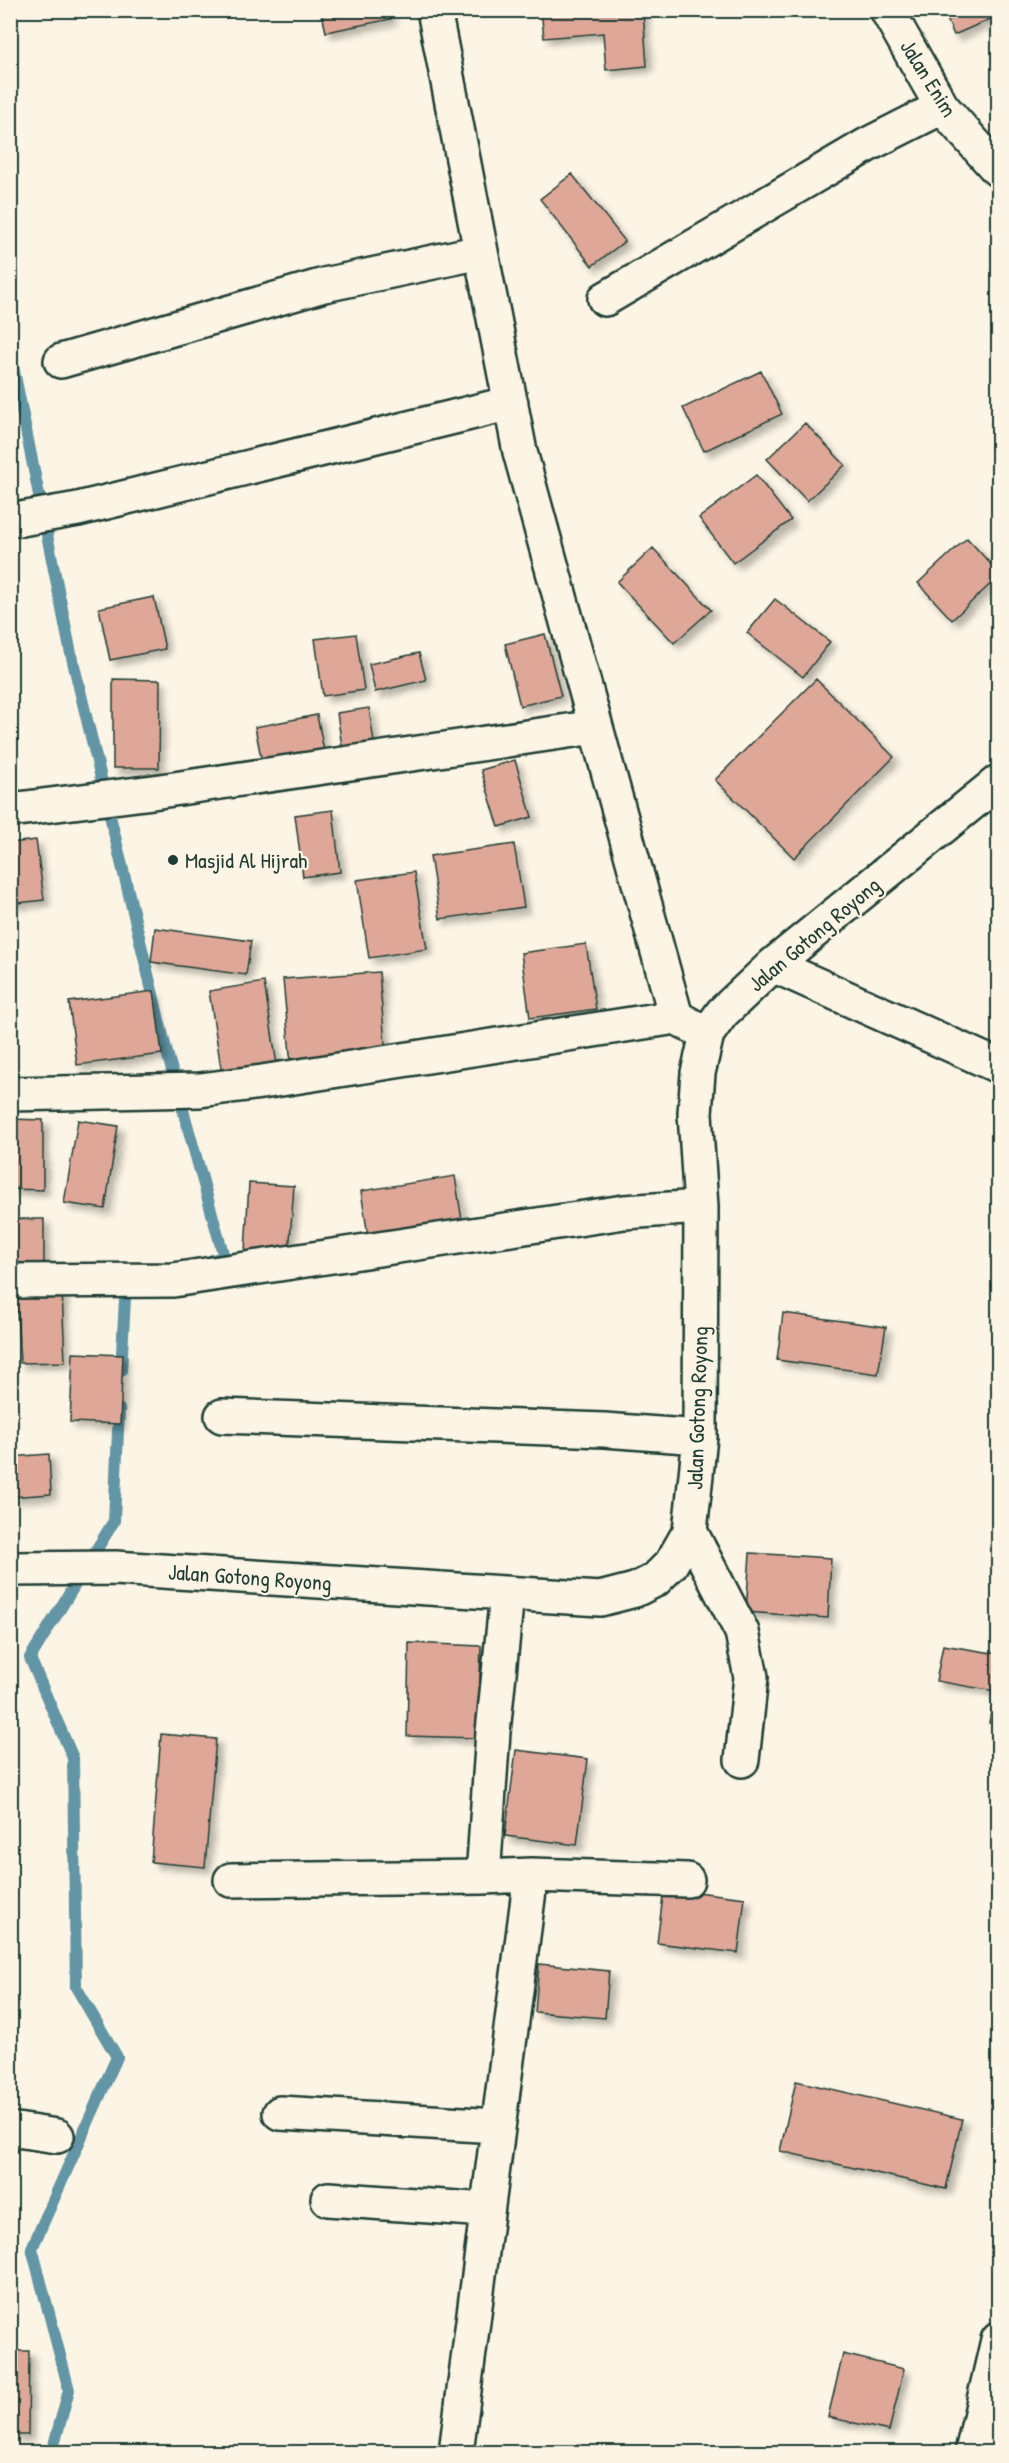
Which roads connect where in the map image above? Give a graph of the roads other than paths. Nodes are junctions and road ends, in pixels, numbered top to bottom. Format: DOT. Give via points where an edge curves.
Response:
graph roads {
  1 [pos="434,10"];
  2 [pos="887,10"];
  3 [pos="942,107"];
  4 [pos="999,170"];
  5 [pos="481,252"];
  6 [pos="605,298"];
  7 [pos="61,361"];
  8 [pos="511,404"];
  9 [pos="16,518"];
  10 [pos="595,727"];
  11 [pos="999,782"];
  12 [pos="10,810"];
  13 [pos="773,965"];
  14 [pos="676,1017"];
  15 [pos="707,1034"];
  16 [pos="999,1066"];
  17 [pos="10,1094"];
  18 [pos="701,1207"];
  19 [pos="10,1281"];
  20 [pos="222,1416"];
  21 [pos="700,1437"];
  22 [pos="690,1531"];
  23 [pos="10,1569"];
  24 [pos="507,1593"];
  25 [pos="742,1760"];
  26 [pos="531,1875"];
  27 [pos="483,1877"];
  28 [pos="231,1880"];
  29 [pos="687,1880"];
  30 [pos="280,2113"];
  31 [pos="497,2126"];
  32 [pos="10,2129"];
  33 [pos="57,2136"];
  34 [pos="327,2199"];
  35 [pos="487,2210"];
  36 [pos="999,2340"];
  37 [pos="456,2452"];
  38 [pos="972,2452"];
  1 -- 5 [label="street"];
  2 -- 3 [label="street, Jalan Enim"];
  3 -- 4 [label="street, Jalan Enim"];
  3 -- 6 [label="street" via="867,145"];
  5 -- 7 [label="street" via="324,285"];
  5 -- 8 [label="street"];
  8 -- 9 [label="street" via="78,509"];
  8 -- 10 [label="street" via="520,452"];
  10 -- 12 [label="street"];
  10 -- 14 [label="street"];
  11 -- 13 [label="street, Jalan Gotong Royong"];
  13 -- 15 [label="street, Jalan Gotong Royong" via="722,1013"];
  13 -- 16 [label="street"];
  14 -- 15 [label="street"];
  14 -- 17 [label="street" via="200,1090"];
  15 -- 18 [label="street, Jalan Gotong Royong" via="698,1073 695,1113"];
  18 -- 19 [label="street" via="624,1212 173,1280"];
  18 -- 21 [label="street, Jalan Gotong Royong"];
  20 -- 21 [label="street"];
  21 -- 22 [label="street, Jalan Gotong Royong"];
  22 -- 24 [label="street, Jalan Gotong Royong" via="671,1564 655,1580 635,1590 600,1599"];
  22 -- 25 [label="street" via="742,1632 751,1677"];
  23 -- 24 [label="street, Jalan Gotong Royong" via="115,1568"];
  24 -- 27 [label="street"];
  26 -- 27 [label="street"];
  26 -- 29 [label="street"];
  26 -- 31 [label="street"];
  27 -- 28 [label="street"];
  30 -- 31 [label="street"];
  31 -- 35 [label="street"];
  32 -- 33 [label="street"];
  34 -- 35 [label="street"];
  35 -- 37 [label="street"];
  36 -- 38 [label="street"];
}
